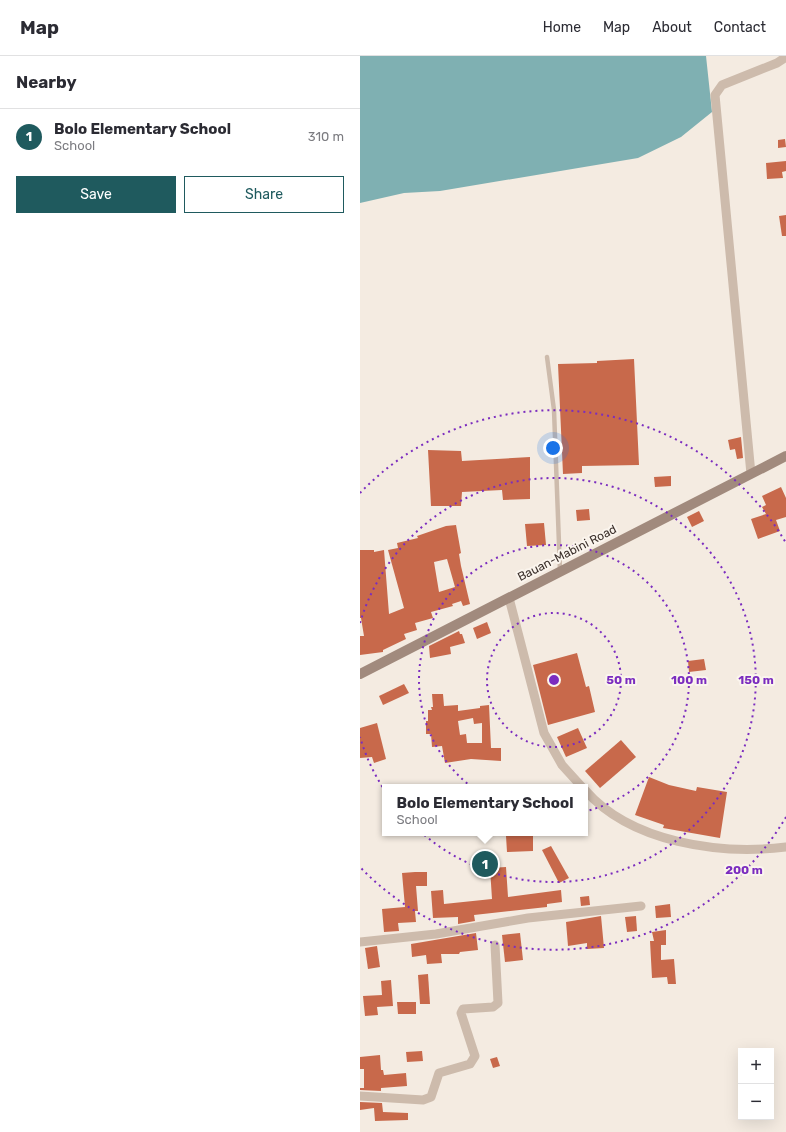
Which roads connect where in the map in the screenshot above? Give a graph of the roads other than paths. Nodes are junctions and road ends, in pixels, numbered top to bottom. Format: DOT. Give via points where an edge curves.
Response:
graph roads {
  1 [pos="786,57"];
  2 [pos="547,357"];
  3 [pos="786,456"];
  4 [pos="751,474"];
  5 [pos="560,571"];
  6 [pos="509,598"];
  7 [pos="360,674"];
  8 [pos="579,784"];
  9 [pos="588,794"];
  10 [pos="786,847"];
  11 [pos="641,906"];
  12 [pos="360,942"];
  13 [pos="495,945"];
  14 [pos="360,1096"];
  1 -- 4 [label="street" via="722,85 716,95"];
  2 -- 5 [label="lane" via="554,410"];
  3 -- 4 [label="main road, Bauan-Mabini Road"];
  4 -- 5 [label="main road, Bauan-Mabini Road"];
  5 -- 6 [label="main road, Bauan-Mabini Road"];
  6 -- 7 [label="main road, Bauan-Mabini Road"];
  6 -- 8 [label="street" via="544,733 562,765"];
  9 -- 10 [label="street" via="624,821 676,842 699,847"];
  11 -- 12 [label="street" via="528,918 436,934"];
  13 -- 14 [label="street" via="498,1003 492,1007 463,1009 461,1013 475,1056 470,1064 439,1073 431,1097 423,1100"];
}
